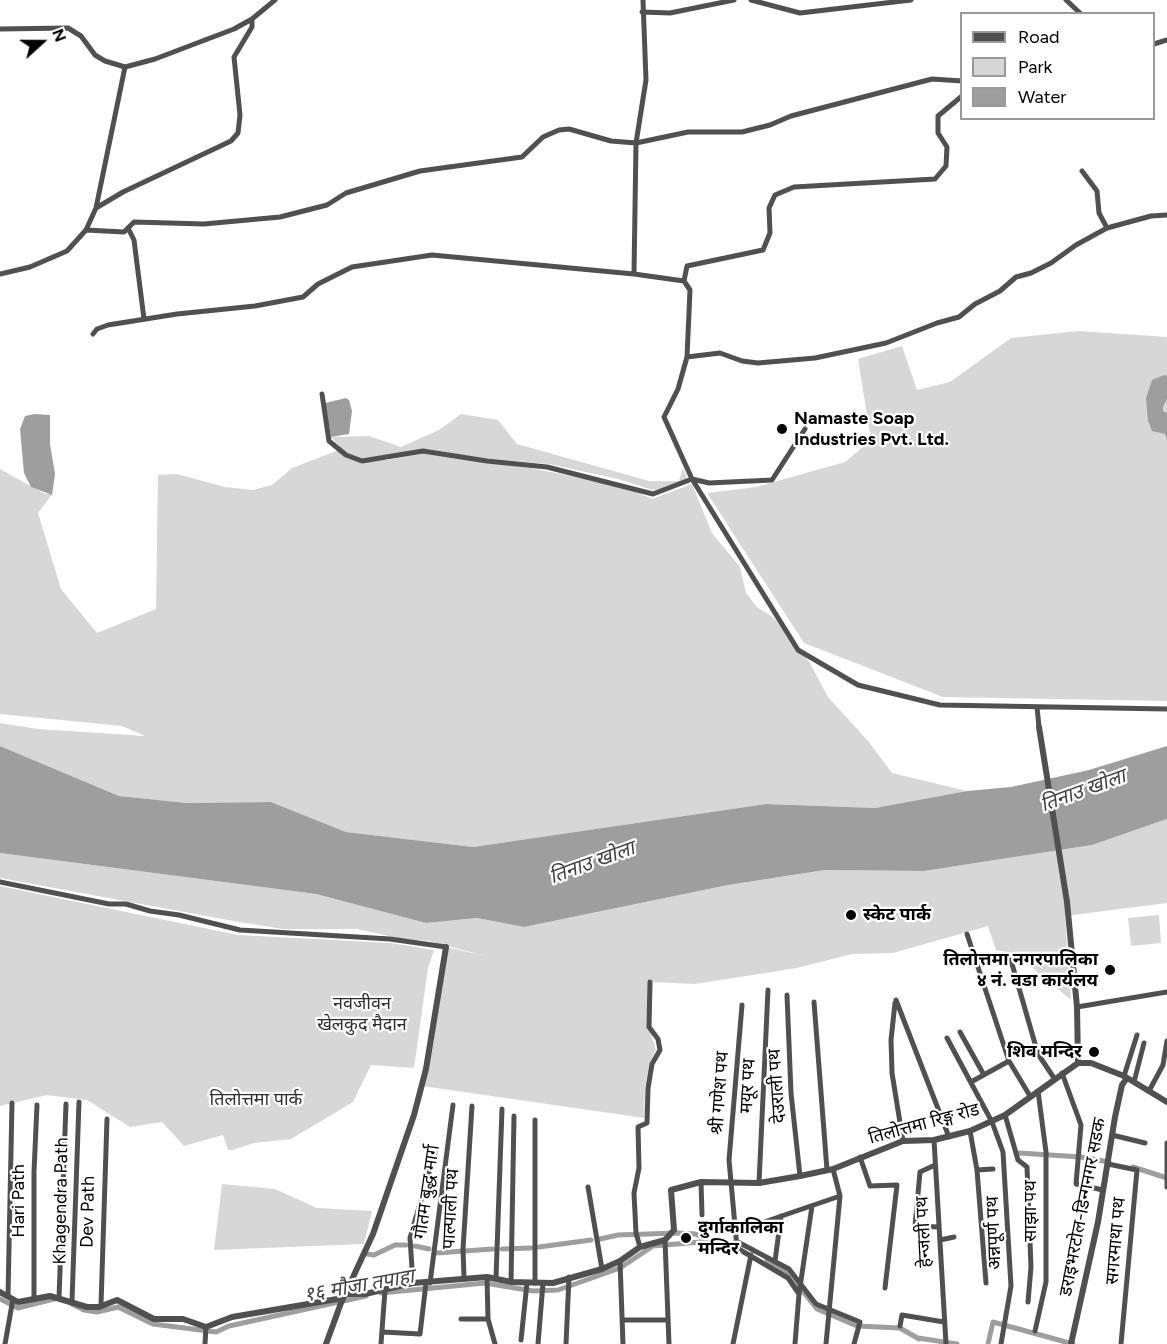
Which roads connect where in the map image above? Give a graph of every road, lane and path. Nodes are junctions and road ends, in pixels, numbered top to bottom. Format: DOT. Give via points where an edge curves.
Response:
graph roads {
  1 [pos="275,0"];
  2 [pos="643,0"];
  3 [pos="734,0"];
  4 [pos="751,0"];
  5 [pos="911,0"];
  6 [pos="1066,0"];
  7 [pos="642,12"];
  8 [pos="1079,12"];
  9 [pos="252,19"];
  10 [pos="0,29"];
  11 [pos="125,67"];
  12 [pos="960,81"];
  13 [pos="960,98"];
  14 [pos="636,143"];
  15 [pos="1083,171"];
  16 [pos="96,208"];
  17 [pos="1167,214"];
  18 [pos="129,228"];
  19 [pos="1107,228"];
  20 [pos="86,230"];
  21 [pos="0,274"];
  22 [pos="634,274"];
  23 [pos="684,281"];
  24 [pos="144,319"];
  25 [pos="93,334"];
  26 [pos="687,357"];
  27 [pos="322,394"];
  28 [pos="805,429"];
  29 [pos="692,478"];
  30 [pos="1037,707"];
  31 [pos="1167,709"];
  32 [pos="1039,727"];
  33 [pos="0,882"];
  34 [pos="967,934"];
  35 [pos="447,947"];
  36 [pos="1010,957"];
  37 [pos="650,982"];
  38 [pos="768,990"];
  39 [pos="1167,992"];
  40 [pos="787,995"];
  41 [pos="814,1002"];
  42 [pos="742,1005"];
  43 [pos="1077,1007"];
  44 [pos="960,1032"];
  45 [pos="1137,1035"];
  46 [pos="946,1038"];
  47 [pos="1167,1041"];
  48 [pos="1144,1043"];
  49 [pos="1009,1061"];
  50 [pos="1078,1063"];
  51 [pos="1062,1073"];
  52 [pos="984,1075"];
  53 [pos="1126,1077"];
  54 [pos="1054,1078"];
  55 [pos="971,1082"];
  56 [pos="1134,1082"];
  57 [pos="1038,1091"];
  58 [pos="1149,1091"];
  59 [pos="1030,1096"];
  60 [pos="79,1102"];
  61 [pos="1167,1102"];
  62 [pos="12,1103"];
  63 [pos="66,1104"];
  64 [pos="37,1105"];
  65 [pos="453,1105"];
  66 [pos="472,1106"];
  67 [pos="502,1109"];
  68 [pos="1005,1115"];
  69 [pos="514,1116"];
  70 [pos="107,1119"];
  71 [pos="535,1120"];
  72 [pos="992,1122"];
  73 [pos="970,1131"];
  74 [pos="1113,1135"];
  75 [pos="949,1137"];
  76 [pos="934,1140"];
  77 [pos="903,1141"];
  78 [pos="1145,1143"];
  79 [pos="1167,1143"];
  80 [pos="435,1152"];
  81 [pos="860,1157"];
  82 [pos="1108,1162"];
  83 [pos="935,1165"];
  84 [pos="830,1169"];
  85 [pos="993,1169"];
  86 [pos="976,1170"];
  87 [pos="800,1176"];
  88 [pos="1166,1178"];
  89 [pos="701,1182"];
  90 [pos="732,1183"];
  91 [pos="759,1183"];
  92 [pos="1167,1187"];
  93 [pos="588,1188"];
  94 [pos="1103,1190"];
  95 [pos="840,1196"];
  96 [pos="812,1206"];
  97 [pos="702,1215"];
  98 [pos="781,1216"];
  99 [pos="939,1227"];
  100 [pos="735,1232"];
  101 [pos="954,1237"];
  102 [pos="665,1240"];
  103 [pos="940,1240"];
  104 [pos="736,1244"];
  105 [pos="640,1247"];
  106 [pos="751,1255"];
  107 [pos="775,1260"];
  108 [pos="620,1261"];
  109 [pos="602,1269"];
  110 [pos="569,1276"];
  111 [pos="487,1277"];
  112 [pos="464,1278"];
  113 [pos="496,1278"];
  114 [pos="511,1282"];
  115 [pos="801,1282"];
  116 [pos="986,1282"];
  117 [pos="412,1283"];
  118 [pos="428,1283"];
  119 [pos="527,1283"];
  120 [pos="535,1283"];
  121 [pos="543,1283"];
  122 [pos="885,1288"];
  123 [pos="385,1290"];
  124 [pos="0,1292"];
  125 [pos="799,1294"];
  126 [pos="10,1297"];
  127 [pos="34,1298"];
  128 [pos="59,1298"];
  129 [pos="343,1298"];
  130 [pos="72,1301"];
  131 [pos="1028,1302"];
  132 [pos="101,1305"];
  133 [pos="828,1312"];
  134 [pos="461,1319"];
  135 [pos="488,1319"];
  136 [pos="622,1320"];
  137 [pos="668,1320"];
  138 [pos="944,1322"];
  139 [pos="900,1326"];
  140 [pos="206,1328"];
  141 [pos="1035,1331"];
  142 [pos="382,1332"];
  143 [pos="521,1340"];
  144 [pos="205,1342"];
  145 [pos="946,1342"];
  146 [pos="5,1344"];
  147 [pos="326,1344"];
  148 [pos="381,1344"];
  149 [pos="495,1344"];
  150 [pos="538,1344"];
  151 [pos="566,1344"];
  152 [pos="623,1344"];
  153 [pos="669,1344"];
  154 [pos="733,1344"];
  155 [pos="795,1344"];
  156 [pos="826,1344"];
  157 [pos="854,1344"];
  158 [pos="1001,1344"];
  159 [pos="1071,1344"];
  160 [pos="1121,1344"];
  1 -- 9 [label="street"];
  2 -- 7 [label="street"];
  3 -- 7 [label="street" via="670,13"];
  4 -- 5 [label="street" via="800,13"];
  6 -- 8 [label="street"];
  7 -- 14 [label="street" via="646,80"];
  9 -- 11 [label="street" via="155,59"];
  9 -- 16 [label="street" via="252,27 234,57 238,133 231,141"];
  10 -- 11 [label="street" via="68,28 81,36 95,55"];
  11 -- 16 [label="street"];
  12 -- 14 [label="street" via="932,80 742,132 688,132"];
  13 -- 23 [label="street" via="938,116 938,133 947,147 946,166 935,179 794,187 775,195 769,208 770,233 764,250 687,266"];
  14 -- 18 [label="street" via="560,130 543,137 522,157 420,171 346,193 327,205 280,217 204,224 134,222"];
  14 -- 22 [label="street"];
  15 -- 19 [label="street" via="1097,191 1099,213"];
  16 -- 20 [label="street"];
  17 -- 19 [label="street"];
  18 -- 20 [label="street" via="124,232"];
  18 -- 24 [label="street"];
  19 -- 26 [label="street" via="1051,262 1016,277 959,317 886,343 815,358 758,363 720,353"];
  20 -- 21 [label="street" via="67,251 30,267"];
  22 -- 23 [label="street"];
  22 -- 24 [label="street" via="432,255 352,267 318,284 303,297"];
  23 -- 26 [label="street" via="690,290"];
  24 -- 25 [label="street" via="108,325"];
  26 -- 29 [label="street" via="678,389 664,417"];
  27 -- 29 [label="street" via="329,441 346,455 362,461 423,451 547,467 653,494"];
  28 -- 29 [label="street" via="772,480 709,483"];
  29 -- 30 [label="street" via="798,650 858,686 930,703"];
  30 -- 31 [label="street"];
  30 -- 32 [label="street"];
  32 -- 43 [label="street" via="1067,902"];
  33 -- 35 [label="street" via="126,904 240,930 390,939"];
  34 -- 49 [label="street"];
  35 -- 129 [label="street" via="417,1104 373,1234"];
  36 -- 54 [label="street" via="1038,1054"];
  37 -- 105 [label="street" via="649,1027 660,1050 652,1064 646,1123 638,1127 639,1168 634,1193"];
  38 -- 91 [label="street, मयूर पथ"];
  39 -- 43 [label="street"];
  40 -- 87 [label="street, देउराली पथ" via="791,1093"];
  41 -- 84 [label="street"];
  42 -- 90 [label="street, श्री गणेश पथ" via="729,1160"];
  43 -- 50 [label="street"];
  44 -- 52 [label="street"];
  45 -- 53 [label="street"];
  46 -- 55 [label="street, अन्नपूर्ण पथ"];
  47 -- 58 [label="street" via="1163,1065"];
  48 -- 56 [label="street"];
  49 -- 52 [label="street"];
  49 -- 59 [label="street"];
  50 -- 51 [label="street, तिलोत्तमा रिङ्ग रोड"];
  50 -- 53 [label="street" via="1091,1063"];
  51 -- 54 [label="street, तिलोत्तमा रिङ्ग रोड"];
  51 -- 94 [label="street" via="1081,1125 1076,1184"];
  52 -- 55 [label="street"];
  53 -- 56 [label="street"];
  53 -- 74 [label="street, डराइभरटोल-डिन्गनगर सडक"];
  54 -- 57 [label="street, तिलोत्तमा रिङ्ग रोड"];
  55 -- 72 [label="street, अन्नपूर्ण पथ"];
  56 -- 58 [label="street"];
  57 -- 59 [label="street, तिलोत्तमा रिङ्ग रोड"];
  57 -- 141 [label="street, साझा पथ" via="1046,1154 1046,1282"];
  58 -- 61 [label="street"];
  59 -- 68 [label="street, तिलोत्तमा रिङ्ग रोड"];
  60 -- 130 [label="street, Khagendra Path"];
  62 -- 126 [label="street"];
  63 -- 128 [label="street"];
  64 -- 127 [label="street, Hari Path"];
  65 -- 118 [label="street, गौतम बुद्ध मार्ग"];
  66 -- 112 [label="street, पाल्पाली पथ"];
  67 -- 113 [label="street"];
  68 -- 72 [label="street, तिलोत्तमा रिङ्ग रोड"];
  68 -- 131 [label="street" via="1018,1160 1027,1167 1031,1267"];
  69 -- 114 [label="street"];
  70 -- 132 [label="street, Dev Path"];
  71 -- 120 [label="street"];
  72 -- 73 [label="street, तिलोत्तमा रिङ्ग रोड"];
  72 -- 158 [label="street, अन्नपूर्ण पथ" via="1006,1175 1011,1287"];
  73 -- 75 [label="street, तिलोत्तमा रिङ्ग रोड"];
  73 -- 86 [label="street"];
  74 -- 78 [label="street"];
  74 -- 82 [label="street, डराइभरटोल-डिन्गनगर सडक"];
  75 -- 76 [label="street, तिलोत्तमा रिङ्ग रोड"];
  75 -- 77 [label="street" via="896,1000 892,1073"];
  76 -- 77 [label="street, तिलोत्तमा रिङ्ग रोड"];
  76 -- 83 [label="street, हेन्जली पथ"];
  77 -- 81 [label="street, तिलोत्तमा रिङ्ग रोड"];
  79 -- 88 [label="street"];
  80 -- 117 [label="street" via="410,1238"];
  81 -- 84 [label="street, तिलोत्तमा रिङ्ग रोड"];
  81 -- 122 [label="street" via="870,1186 897,1185"];
  82 -- 94 [label="street, डराइभरटोल-डिन्गनगर सडक"];
  82 -- 160 [label="street, सगरमाथा पथ" via="1137,1170"];
  83 -- 99 [label="street, हेन्जली पथ"];
  83 -- 99 [label="street" via="920,1172 915,1226"];
  84 -- 87 [label="street, तिलोत्तमा रिङ्ग रोड"];
  84 -- 95 [label="street"];
  85 -- 86 [label="street"];
  86 -- 116 [label="street"];
  87 -- 91 [label="street, तिलोत्तमा रिङ्ग रोड"];
  88 -- 92 [label="street"];
  89 -- 90 [label="street, तिलोत्तमा रिङ्ग रोड"];
  89 -- 97 [label="street"];
  89 -- 102 [label="street, तिलोत्तमा रिङ्ग रोड" via="671,1190 674,1230"];
  90 -- 91 [label="street, तिलोत्तमा रिङ्ग रोड"];
  90 -- 100 [label="street, श्री गणेश पथ"];
  93 -- 109 [label="street"];
  94 -- 159 [label="street, डराइभरटोल-डिन्गनगर सडक"];
  95 -- 96 [label="street"];
  95 -- 133 [label="street"];
  96 -- 98 [label="street"];
  96 -- 115 [label="street"];
  98 -- 100 [label="street"];
  98 -- 107 [label="street"];
  99 -- 103 [label="street, हेन्जली पथ"];
  100 -- 104 [label="street, श्री गणेश पथ"];
  101 -- 103 [label="street"];
  102 -- 105 [label="street"];
  102 -- 137 [label="street"];
  103 -- 138 [label="street, हेन्जली पथ"];
  104 -- 106 [label="street"];
  104 -- 107 [label="street"];
  105 -- 108 [label="street"];
  106 -- 125 [label="street" via="788,1278"];
  106 -- 154 [label="street"];
  107 -- 115 [label="street"];
  108 -- 109 [label="street"];
  108 -- 136 [label="street"];
  109 -- 110 [label="street"];
  110 -- 121 [label="street"];
  110 -- 151 [label="street"];
  111 -- 112 [label="street"];
  111 -- 113 [label="street"];
  111 -- 135 [label="street"];
  112 -- 118 [label="street"];
  113 -- 114 [label="street"];
  114 -- 119 [label="street"];
  115 -- 125 [label="street"];
  115 -- 133 [label="street" via="816,1304"];
  117 -- 118 [label="street"];
  117 -- 123 [label="street"];
  118 -- 142 [label="street, गौतम बुद्ध मार्ग" via="420,1334"];
  119 -- 120 [label="street"];
  119 -- 143 [label="street"];
  120 -- 121 [label="street"];
  121 -- 150 [label="street"];
  123 -- 129 [label="street"];
  123 -- 142 [label="street"];
  124 -- 126 [label="street"];
  125 -- 155 [label="street"];
  126 -- 127 [label="street" via="18,1302"];
  126 -- 146 [label="street"];
  127 -- 128 [label="street"];
  128 -- 130 [label="street"];
  129 -- 140 [label="street" via="232,1317"];
  129 -- 147 [label="street"];
  130 -- 132 [label="street" via="87,1307"];
  132 -- 140 [label="street" via="117,1300 154,1319 183,1319"];
  133 -- 156 [label="street"];
  133 -- 157 [label="street" via="859,1325"];
  134 -- 135 [label="street"];
  135 -- 149 [label="street"];
  136 -- 137 [label="street"];
  136 -- 152 [label="street"];
  137 -- 153 [label="street"];
  138 -- 139 [label="street" via="902,1315"];
  138 -- 145 [label="street, हेन्जली पथ"];
  140 -- 144 [label="street"];
  142 -- 148 [label="street"];
}
